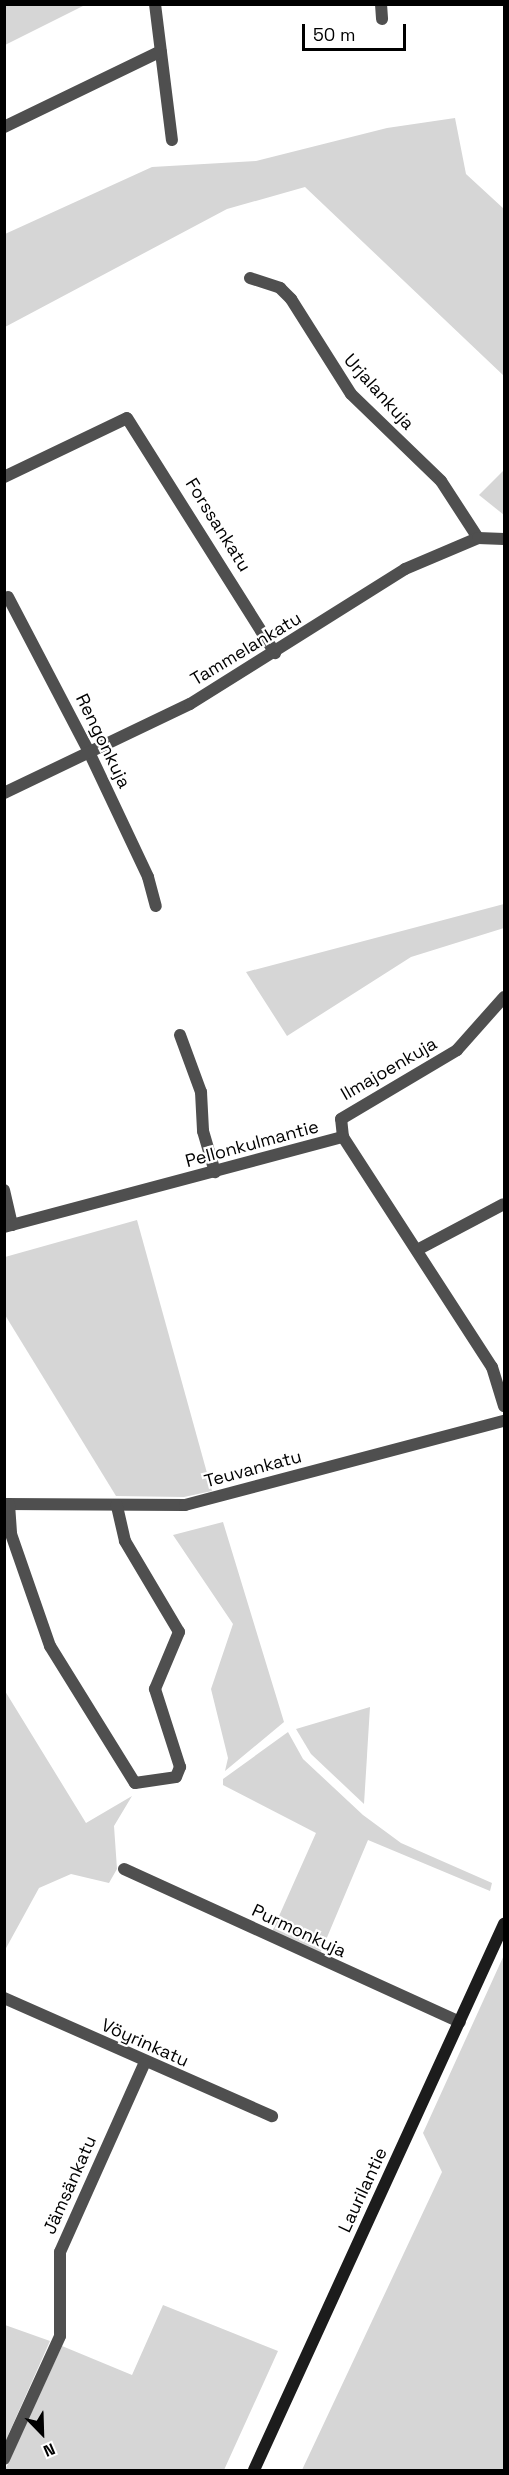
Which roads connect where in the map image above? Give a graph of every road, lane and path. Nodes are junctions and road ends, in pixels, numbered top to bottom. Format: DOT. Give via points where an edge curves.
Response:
graph roads {
  1 [pos="155,4"];
  2 [pos="381,4"];
  3 [pos="382,19"];
  4 [pos="161,51"];
  5 [pos="4,127"];
  6 [pos="172,140"];
  7 [pos="250,278"];
  8 [pos="4,477"];
  9 [pos="478,538"];
  10 [pos="504,538"];
  11 [pos="8,597"];
  12 [pos="275,653"];
  13 [pos="89,752"];
  14 [pos="4,793"];
  15 [pos="156,906"];
  16 [pos="504,997"];
  17 [pos="504,1006"];
  18 [pos="491,1010"];
  19 [pos="180,1035"];
  20 [pos="343,1137"];
  21 [pos="215,1172"];
  22 [pos="4,1190"];
  23 [pos="504,1204"];
  24 [pos="8,1226"];
  25 [pos="417,1250"];
  26 [pos="501,1381"];
  27 [pos="504,1406"];
  28 [pos="504,1421"];
  29 [pos="7,1504"];
  30 [pos="117,1505"];
  31 [pos="124,1869"];
  32 [pos="504,1924"];
  33 [pos="4,1998"];
  34 [pos="460,2022"];
  35 [pos="144,2064"];
  36 [pos="272,2116"];
  37 [pos="4,2459"];
  38 [pos="254,2470"];
  1 -- 4 [label="street"];
  2 -- 3 [label="street"];
  4 -- 5 [label="street"];
  4 -- 6 [label="street"];
  7 -- 9 [label="street, Urjalankuja" via="280,288 291,299 351,394 441,481"];
  8 -- 12 [label="street, Forssankatu" via="127,418"];
  9 -- 10 [label="street, Tammelankatu"];
  9 -- 12 [label="street, Tammelankatu" via="405,569"];
  11 -- 13 [label="street, Rengonkuja"];
  12 -- 13 [label="street, Tammelankatu" via="190,704"];
  13 -- 14 [label="street, Tammelankatu"];
  13 -- 15 [label="street, Rengonkuja" via="148,877"];
  16 -- 18 [label="street, Ilmajoenkuja"];
  17 -- 18 [label="street"];
  18 -- 20 [label="street, Ilmajoenkuja" via="457,1050 341,1119"];
  19 -- 21 [label="street" via="201,1092 202,1131"];
  20 -- 21 [label="street, Pellonkulmantie"];
  20 -- 25 [label="street, Pellonkulmantie"];
  21 -- 24 [label="street, Pellonkulmantie"];
  22 -- 24 [label="street"];
  23 -- 25 [label="street"];
  25 -- 26 [label="street, Pellonkulmantie"];
  26 -- 27 [label="street, Pellonkulmantie"];
  28 -- 30 [label="street, Teuvankatu" via="185,1505"];
  29 -- 30 [label="street, Teuvankatu"];
  29 -- 30 [label="street" via="10,1534 50,1646 135,1783 176,1777 180,1767 155,1689 179,1632 125,1541"];
  31 -- 34 [label="street, Purmonkuja"];
  32 -- 34 [label="street, Laurilantie"];
  33 -- 35 [label="street, Vöyrinkatu"];
  34 -- 38 [label="street, Laurilantie"];
  35 -- 36 [label="street, Vöyrinkatu"];
  35 -- 37 [label="street, Jämsänkatu" via="60,2252 60,2336"];
}
